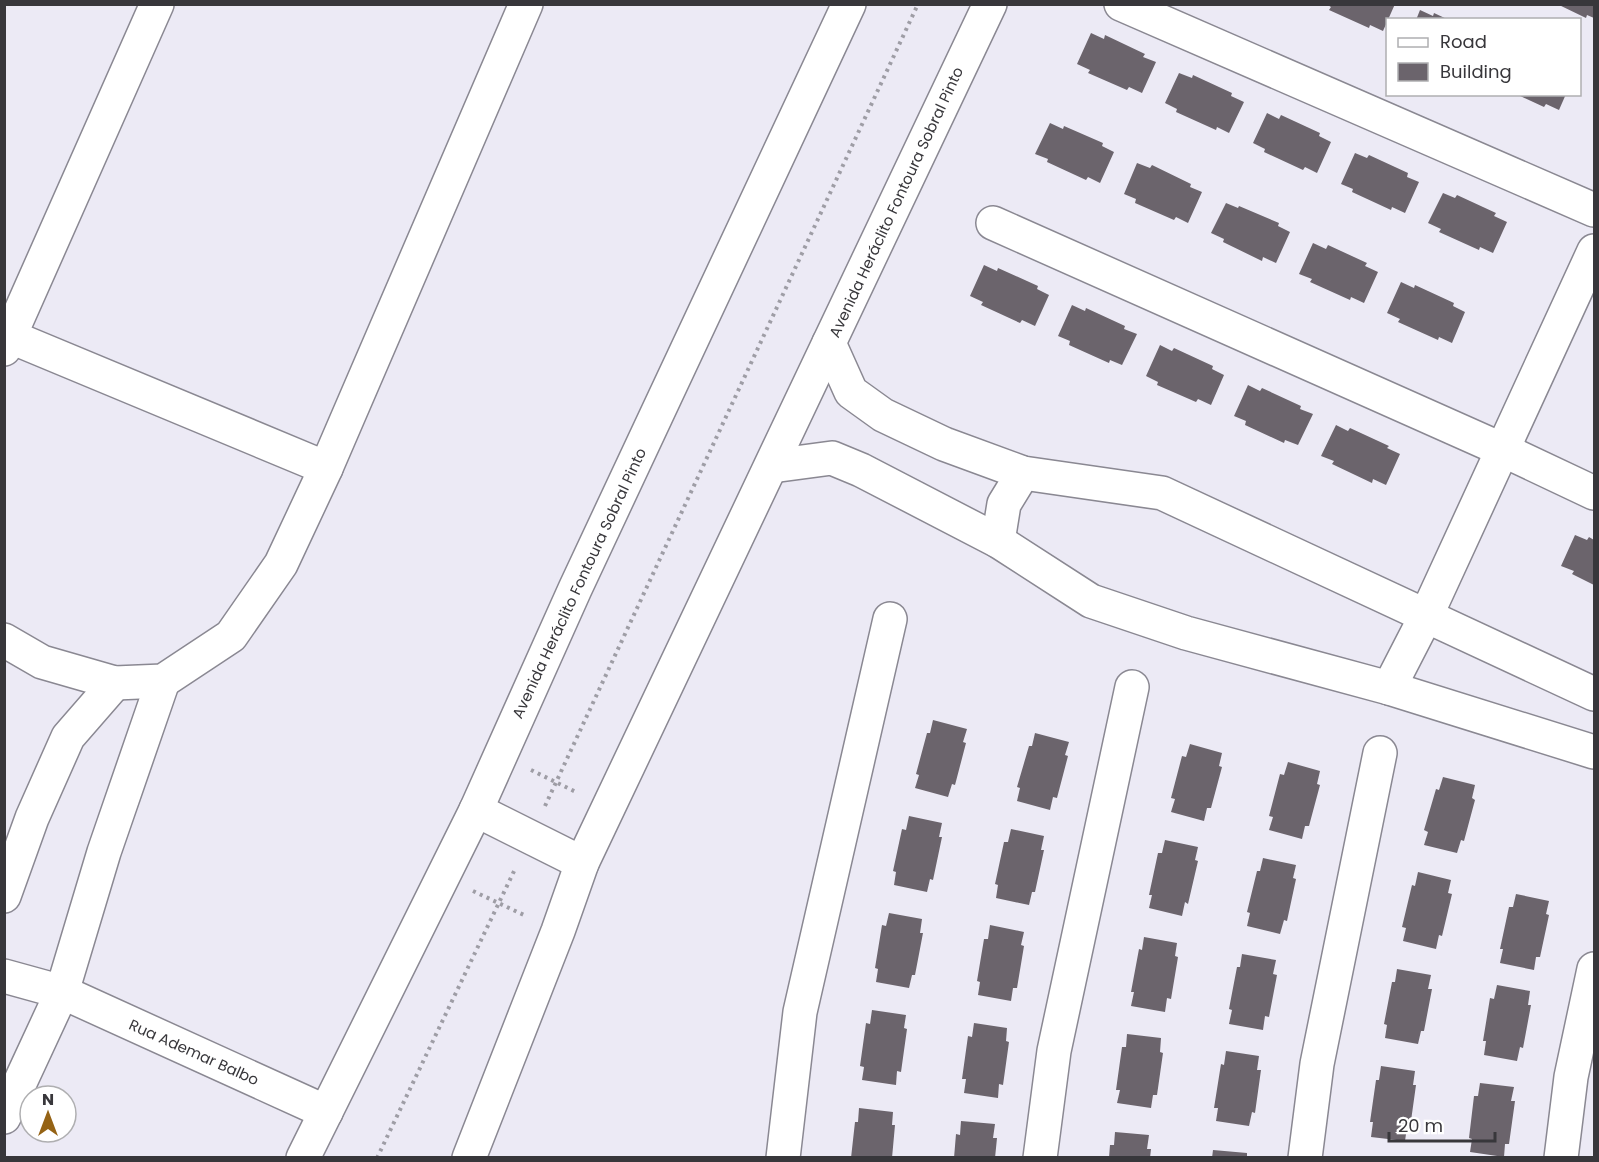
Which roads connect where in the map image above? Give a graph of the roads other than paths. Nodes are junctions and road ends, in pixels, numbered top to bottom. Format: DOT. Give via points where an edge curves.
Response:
graph roads {
  1 [pos="157,4"];
  2 [pos="526,4"];
  3 [pos="849,4"];
  4 [pos="990,4"];
  5 [pos="1121,4"];
  6 [pos="1594,210"];
  7 [pos="993,223"];
  8 [pos="1594,251"];
  9 [pos="6,340"];
  10 [pos="829,343"];
  11 [pos="1503,450"];
  12 [pos="772,466"];
  13 [pos="326,468"];
  14 [pos="1023,473"];
  15 [pos="1594,493"];
  16 [pos="998,541"];
  17 [pos="1426,616"];
  18 [pos="890,619"];
  19 [pos="4,640"];
  20 [pos="163,681"];
  21 [pos="115,683"];
  22 [pos="1132,687"];
  23 [pos="1389,688"];
  24 [pos="1594,694"];
  25 [pos="1594,752"];
  26 [pos="1380,753"];
  27 [pos="476,810"];
  28 [pos="582,863"];
  29 [pos="4,896"];
  30 [pos="1594,969"];
  31 [pos="4,976"];
  32 [pos="62,992"];
  33 [pos="326,1112"];
  34 [pos="4,1117"];
  35 [pos="303,1158"];
  36 [pos="469,1158"];
  37 [pos="783,1158"];
  38 [pos="1040,1158"];
  39 [pos="1305,1158"];
  40 [pos="1561,1158"];
  1 -- 9 [label="street"];
  2 -- 13 [label="street"];
  3 -- 27 [label="street, Avenida Heráclito Fontoura Sobral Pinto"];
  4 -- 10 [label="street, Avenida Heráclito Fontoura Sobral Pinto"];
  5 -- 6 [label="street"];
  7 -- 11 [label="street"];
  8 -- 11 [label="street"];
  9 -- 13 [label="street"];
  10 -- 12 [label="street, Avenida Heráclito Fontoura Sobral Pinto"];
  10 -- 14 [label="street" via="851,392 883,415 944,444"];
  11 -- 15 [label="street"];
  11 -- 17 [label="street"];
  12 -- 16 [label="street" via="832,458"];
  12 -- 28 [label="street, Avenida Heráclito Fontoura Sobral Pinto"];
  13 -- 20 [label="street" via="281,564 231,636"];
  14 -- 16 [label="street" via="1004,504"];
  14 -- 17 [label="street" via="1162,493"];
  16 -- 23 [label="street" via="1091,601 1186,633"];
  17 -- 23 [label="street"];
  17 -- 24 [label="street"];
  18 -- 37 [label="street" via="800,1012"];
  19 -- 21 [label="street" via="42,662"];
  20 -- 21 [label="street"];
  20 -- 32 [label="street" via="104,852"];
  21 -- 29 [label="street" via="68,737 32,818"];
  22 -- 38 [label="street" via="1054,1051"];
  23 -- 25 [label="street"];
  26 -- 39 [label="street" via="1317,1064"];
  27 -- 28 [label="street"];
  27 -- 33 [label="street, Avenida Heráclito Fontoura Sobral Pinto"];
  28 -- 36 [label="street, Avenida Heráclito Fontoura Sobral Pinto"];
  30 -- 40 [label="street" via="1571,1077"];
  31 -- 32 [label="street, Rua Ademar Balbo"];
  32 -- 33 [label="street, Rua Ademar Balbo"];
  32 -- 34 [label="street"];
  33 -- 35 [label="street, Avenida Heráclito Fontoura Sobral Pinto"];
}
